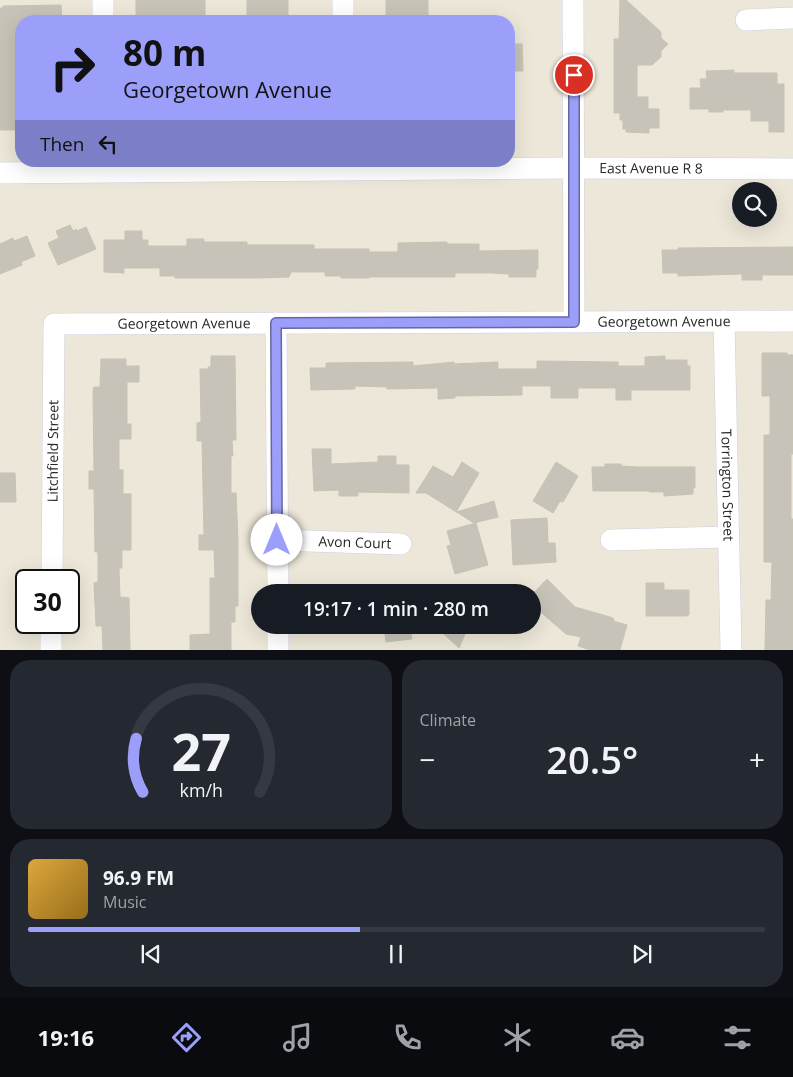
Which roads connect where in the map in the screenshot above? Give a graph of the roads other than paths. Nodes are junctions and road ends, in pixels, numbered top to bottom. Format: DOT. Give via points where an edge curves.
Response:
graph roads {
  1 [pos="103,0"];
  2 [pos="343,0"];
  3 [pos="573,0"];
  4 [pos="103,15"];
  5 [pos="343,15"];
  6 [pos="793,18"];
  7 [pos="746,20"];
  8 [pos="575,168"];
  9 [pos="793,169"];
  10 [pos="0,173"];
  11 [pos="724,321"];
  12 [pos="793,321"];
  13 [pos="574,322"];
  14 [pos="276,323"];
  15 [pos="54,324"];
  16 [pos="728,538"];
  17 [pos="277,540"];
  18 [pos="610,540"];
  19 [pos="401,544"];
  20 [pos="52,569"];
  21 [pos="278,584"];
  22 [pos="51,634"];
  23 [pos="278,634"];
  24 [pos="51,650"];
  25 [pos="278,650"];
  26 [pos="731,650"];
  1 -- 4 [label="street"];
  2 -- 5 [label="street"];
  3 -- 8 [label="street"];
  6 -- 7 [label="street"];
  8 -- 9 [label="street, East Avenue R 8"];
  8 -- 10 [label="street, East Avenue R 8"];
  8 -- 13 [label="street"];
  11 -- 12 [label="street, Georgetown Avenue"];
  11 -- 13 [label="street, Georgetown Avenue"];
  11 -- 16 [label="street, Torrington Street"];
  13 -- 14 [label="street, Georgetown Avenue"];
  14 -- 15 [label="street, Georgetown Avenue"];
  14 -- 17 [label="street"];
  15 -- 20 [label="street, Litchfield Street"];
  16 -- 18 [label="street"];
  16 -- 26 [label="street, Torrington Street"];
  17 -- 19 [label="street, Avon Court"];
  17 -- 21 [label="street"];
  22 -- 24 [label="street"];
  23 -- 25 [label="street"];
}
